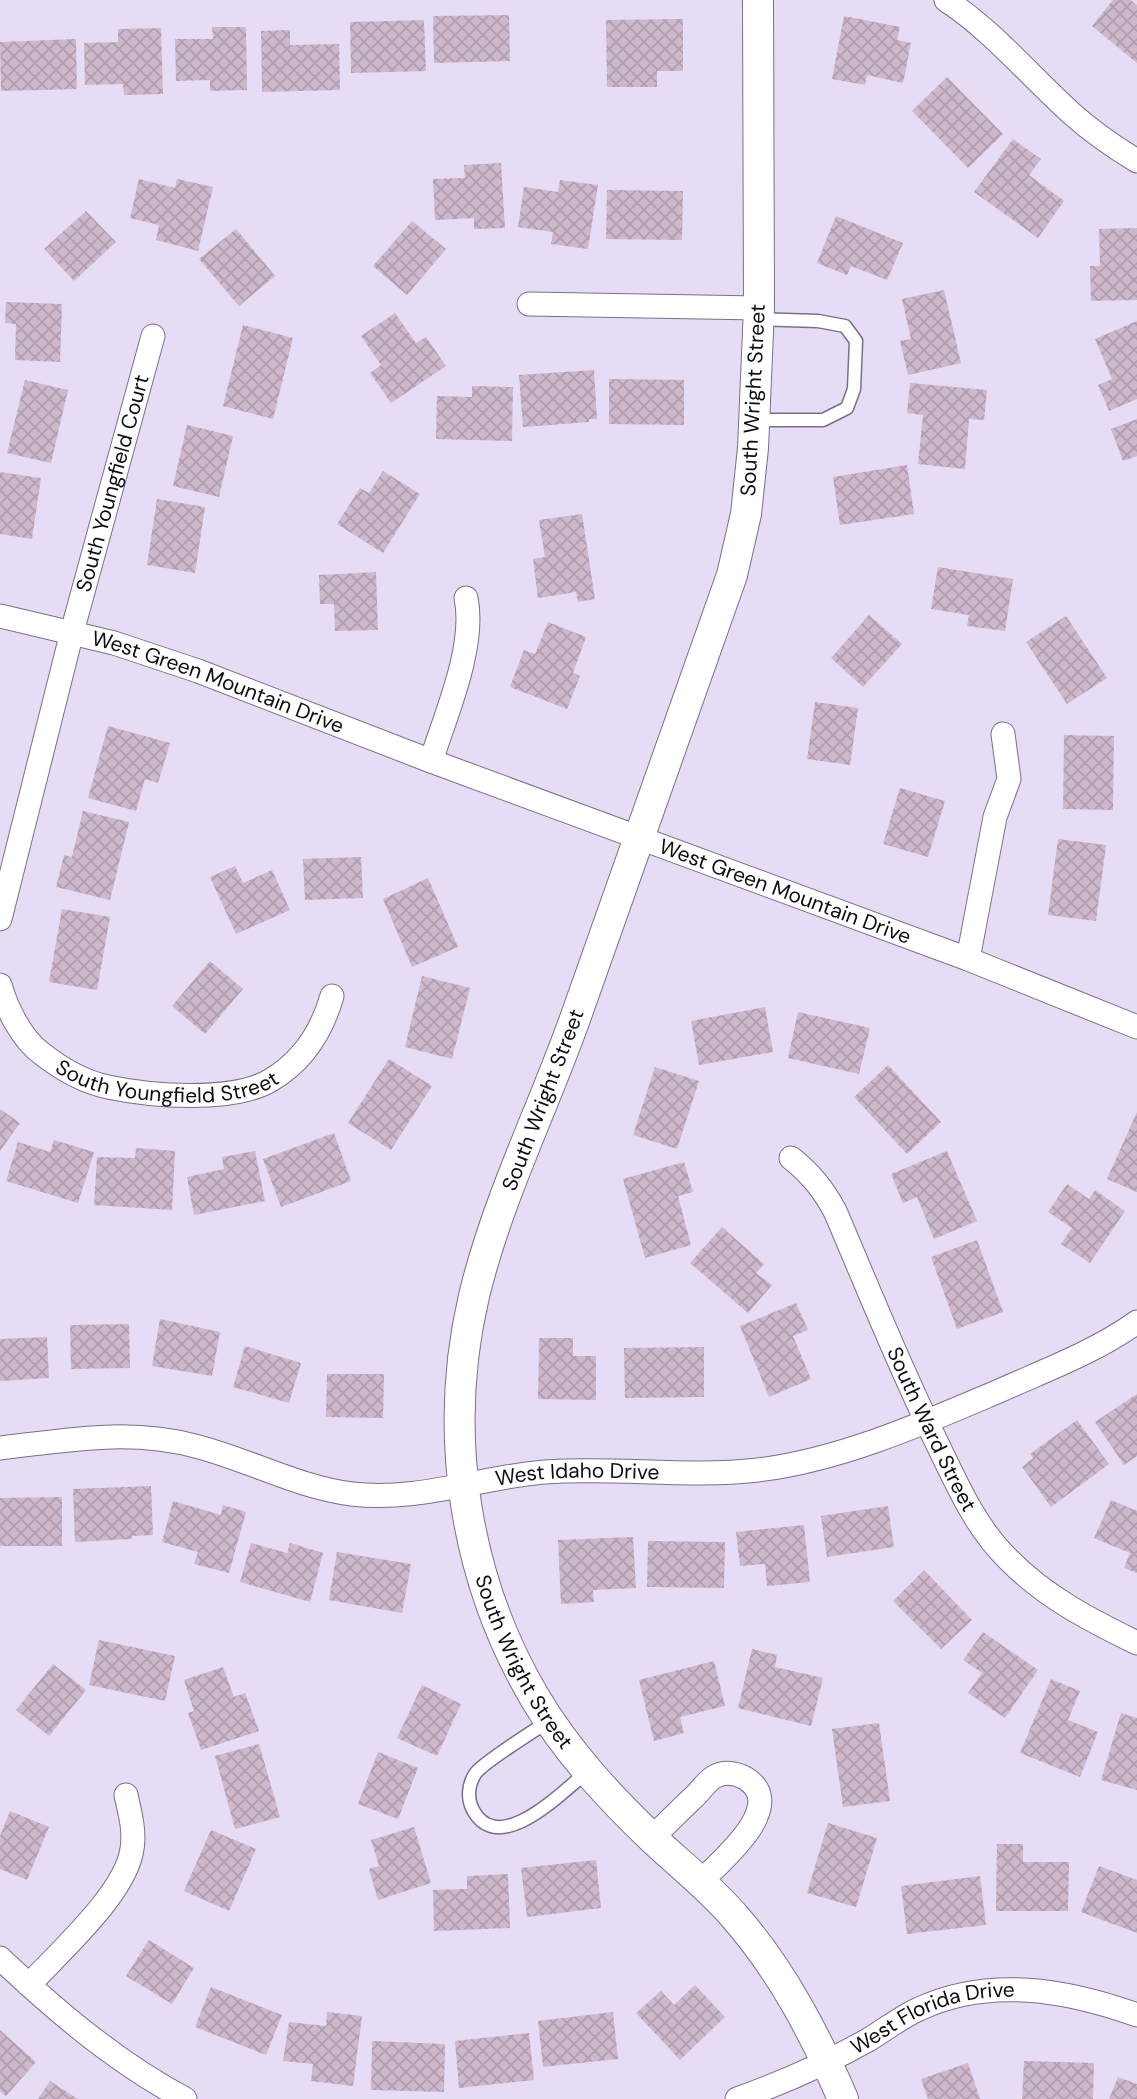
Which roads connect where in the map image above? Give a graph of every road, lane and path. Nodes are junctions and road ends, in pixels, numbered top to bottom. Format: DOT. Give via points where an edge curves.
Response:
graph roads {
  1 [pos="758,0"];
  2 [pos="946,0"];
  3 [pos="1137,161"];
  4 [pos="529,304"];
  5 [pos="759,314"];
  6 [pos="152,336"];
  7 [pos="755,420"];
  8 [pos="466,598"];
  9 [pos="0,616"];
  10 [pos="72,632"];
  11 [pos="1003,734"];
  12 [pos="431,761"];
  13 [pos="639,838"];
  14 [pos="0,919"];
  15 [pos="968,959"];
  16 [pos="0,985"];
  17 [pos="332,996"];
  18 [pos="1137,1027"];
  19 [pos="791,1158"];
  20 [pos="1137,1322"];
  21 [pos="926,1422"];
  22 [pos="0,1448"];
  23 [pos="463,1485"];
  24 [pos="1137,1643"];
  25 [pos="549,1721"];
  26 [pos="588,1770"];
  27 [pos="126,1795"];
  28 [pos="652,1838"];
  29 [pos="700,1882"];
  30 [pos="0,1958"];
  31 [pos="29,1985"];
  32 [pos="1137,2015"];
  33 [pos="826,2061"];
  34 [pos="185,2099"];
  35 [pos="737,2099"];
  36 [pos="843,2099"];
  1 -- 5 [label="street, South Wright Street"];
  2 -- 3 [label="street" via="984,29 1071,113"];
  4 -- 5 [label="street"];
  5 -- 7 [label="street, South Wright Street"];
  5 -- 7 [label="lane" via="845,326 856,341 854,389 848,408 823,420"];
  6 -- 10 [label="street, South Youngfield Court"];
  7 -- 13 [label="street, South Wright Street" via="746,513 732,575"];
  8 -- 12 [label="street" via="470,617 467,639"];
  9 -- 10 [label="street, West Green Mountain Drive"];
  10 -- 12 [label="street, West Green Mountain Drive" via="198,671"];
  10 -- 14 [label="street"];
  11 -- 15 [label="street" via="1010,779 995,817"];
  12 -- 13 [label="street, West Green Mountain Drive"];
  13 -- 15 [label="street, West Green Mountain Drive"];
  13 -- 23 [label="street, South Wright Street" via="496,1225 474,1297 460,1401"];
  15 -- 18 [label="street, West Green Mountain Drive"];
  16 -- 17 [label="street, South Youngfield Street" via="24,1034 38,1052 64,1069 107,1087 204,1096 248,1090 289,1067 317,1035"];
  19 -- 21 [label="street, South Ward Street" via="811,1174 835,1211"];
  20 -- 21 [label="street, West Idaho Drive" via="1074,1358"];
  21 -- 23 [label="street, West Idaho Drive" via="820,1458 770,1469 542,1472"];
  21 -- 24 [label="street, South Ward Street" via="971,1511 1007,1559 1051,1597"];
  22 -- 23 [label="street, West Idaho Drive" via="133,1436 201,1447 306,1485 354,1494 428,1492"];
  23 -- 25 [label="street, South Wright Street" via="473,1546 492,1609 519,1671"];
  25 -- 26 [label="street, South Wright Street"];
  25 -- 26 [label="lane" via="476,1772 469,1788 478,1818 504,1828 525,1821"];
  26 -- 28 [label="street, South Wright Street"];
  27 -- 31 [label="street" via="133,1826 128,1868 115,1891"];
  28 -- 29 [label="street, South Wright Street"];
  28 -- 29 [label="street" via="715,1776 730,1772 746,1778 760,1800 758,1814 745,1837"];
  29 -- 33 [label="street, South Wright Street" via="735,1916 791,1993"];
  30 -- 31 [label="street"];
  31 -- 34 [label="street" via="115,2057"];
  32 -- 33 [label="street, West Florida Drive" via="1062,1992 976,1992 918,2009"];
  33 -- 35 [label="street, West Florida Drive"];
  33 -- 36 [label="street, South Wright Street"];
}
